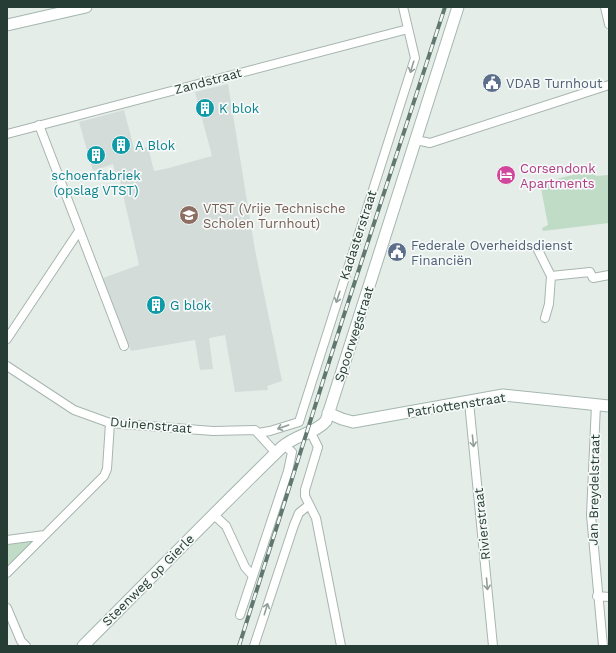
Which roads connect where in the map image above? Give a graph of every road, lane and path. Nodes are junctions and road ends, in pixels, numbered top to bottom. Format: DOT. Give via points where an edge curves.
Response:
graph roads {
  1 [pos="86,7"];
  2 [pos="403,7"];
  3 [pos="458,7"];
  4 [pos="605,7"];
  5 [pos="609,24"];
  6 [pos="7,25"];
  7 [pos="408,29"];
  8 [pos="609,85"];
  9 [pos="39,126"];
  10 [pos="7,134"];
  11 [pos="416,140"];
  12 [pos="79,231"];
  13 [pos="538,250"];
  14 [pos="609,275"];
  15 [pos="551,276"];
  16 [pos="545,318"];
  17 [pos="7,339"];
  18 [pos="124,346"];
  19 [pos="7,366"];
  20 [pos="469,402"];
  21 [pos="596,405"];
  22 [pos="609,406"];
  23 [pos="328,414"];
  24 [pos="110,423"];
  25 [pos="310,431"];
  26 [pos="258,433"];
  27 [pos="280,449"];
  28 [pos="309,506"];
  29 [pos="213,514"];
  30 [pos="45,535"];
  31 [pos="7,540"];
  32 [pos="7,572"];
  33 [pos="253,576"];
  34 [pos="597,596"];
  35 [pos="609,597"];
  36 [pos="7,608"];
  37 [pos="240,615"];
  38 [pos="26,646"];
  39 [pos="83,646"];
  40 [pos="254,646"];
  41 [pos="341,646"];
  42 [pos="493,646"];
  43 [pos="602,646"];
  1 -- 6 [label="street"];
  2 -- 7 [label="street, Kadasterstraat"];
  3 -- 11 [label="street, Spoorwegstraat"];
  4 -- 5 [label="street"];
  7 -- 9 [label="street, Zandstraat"];
  7 -- 26 [label="street, Kadasterstraat, one-way" via="415,58 299,422"];
  8 -- 11 [label="street" via="430,143"];
  9 -- 10 [label="street, Zandstraat"];
  9 -- 12 [label="street"];
  11 -- 23 [label="street, Spoorwegstraat"];
  12 -- 17 [label="street"];
  12 -- 18 [label="street"];
  13 -- 15 [label="street"];
  14 -- 15 [label="street" via="593,278 590,272"];
  15 -- 16 [label="street"];
  19 -- 24 [label="street, Duinenstraat" via="74,410"];
  20 -- 21 [label="street, Patriottenstraat" via="503,395"];
  20 -- 23 [label="street, Patriottenstraat" via="354,422"];
  20 -- 42 [label="street, Rivierstraat, one-way"];
  21 -- 22 [label="street, Patriottenstraat"];
  21 -- 34 [label="street, Jan Breydelstraat" via="591,515"];
  23 -- 25 [label="street, Spoorwegstraat" via="322,426"];
  24 -- 26 [label="street, Duinenstraat" via="213,431 255,430"];
  24 -- 30 [label="street" via="107,469 104,476"];
  25 -- 27 [label="street, Steenweg op Gierle" via="292,439"];
  25 -- 28 [label="street" via="318,447 305,490"];
  26 -- 27 [label="street"];
  27 -- 29 [label="street, Steenweg op Gierle"];
  27 -- 33 [label="street" via="292,452 288,471"];
  40 -- 28 [label="street, one-way" via="294,525 299,513"];
  28 -- 41 [label="street" via="316,518"];
  29 -- 33 [label="street" via="226,526 245,567"];
  29 -- 39 [label="street, Steenweg op Gierle"];
  30 -- 31 [label="street"];
  30 -- 32 [label="street"];
  33 -- 37 [label="street"];
  34 -- 35 [label="street"];
  34 -- 43 [label="street, Jan Breydelstraat"];
  36 -- 38 [label="street" via="21,641"];
}
